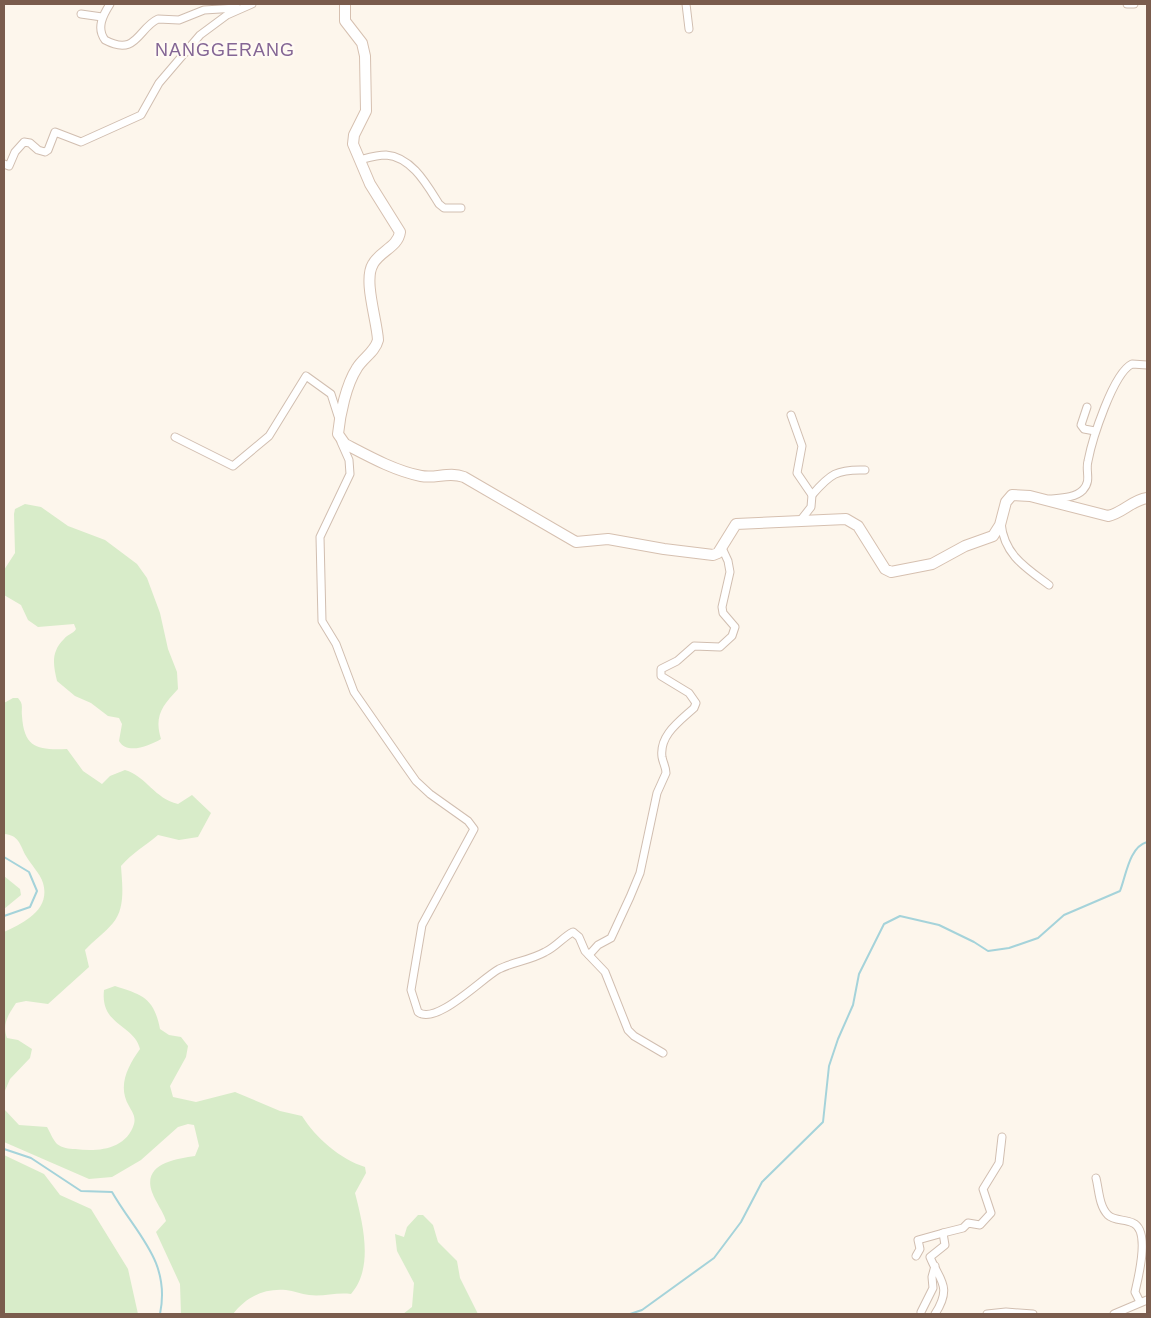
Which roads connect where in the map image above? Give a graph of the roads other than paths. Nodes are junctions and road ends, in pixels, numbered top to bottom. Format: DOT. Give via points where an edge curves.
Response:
graph roads {
  1 [pos="110,4"];
  2 [pos="252,4"];
  3 [pos="345,4"];
  4 [pos="686,4"];
  5 [pos="1127,4"];
  6 [pos="1134,4"];
  7 [pos="240,8"];
  8 [pos="81,14"];
  9 [pos="102,17"];
  10 [pos="689,29"];
  11 [pos="358,160"];
  12 [pos="4,164"];
  13 [pos="461,208"];
  14 [pos="1147,365"];
  15 [pos="1087,407"];
  16 [pos="791,415"];
  17 [pos="339,424"];
  18 [pos="1095,431"];
  19 [pos="175,437"];
  20 [pos="340,439"];
  21 [pos="865,470"];
  22 [pos="812,495"];
  23 [pos="1147,498"];
  24 [pos="1045,500"];
  25 [pos="800,521"];
  26 [pos="1001,521"];
  27 [pos="722,548"];
  28 [pos="1050,585"];
  29 [pos="588,955"];
  30 [pos="663,1053"];
  31 [pos="1002,1137"];
  32 [pos="1096,1178"];
  33 [pos="943,1233"];
  34 [pos="916,1256"];
  35 [pos="935,1266"];
  36 [pos="1144,1301"];
  37 [pos="1130,1311"];
  38 [pos="921,1312"];
  39 [pos="936,1314"];
  40 [pos="987,1314"];
  41 [pos="1033,1314"];
  42 [pos="1114,1314"];
  1 -- 9 [label="street"];
  2 -- 7 [label="street"];
  3 -- 11 [label="street" via="345,21 362,43 366,56 366,110 353,138"];
  4 -- 10 [label="street"];
  5 -- 6 [label="street"];
  7 -- 9 [label="street" via="204,10 179,20 158,19 135,41 120,45 105,40"];
  7 -- 12 [label="street" via="200,36 159,83 141,115 81,142 55,132 48,150 44,152 30,142 24,142 9,166"];
  8 -- 9 [label="street"];
  11 -- 13 [label="street" via="385,155 403,160 415,170 439,204 444,208"];
  11 -- 17 [label="street" via="400,232 370,272 378,340 356,371"];
  14 -- 18 [label="street" via="1132,364 1121,374"];
  15 -- 18 [label="street" via="1081,425"];
  16 -- 22 [label="street" via="802,446 797,473"];
  17 -- 19 [label="street" via="331,394 306,376 269,436 233,466"];
  17 -- 20 [label="street"];
  18 -- 24 [label="street" via="1085,487 1074,496"];
  20 -- 27 [label="street" via="412,474 464,477 576,542 608,539 713,555"];
  20 -- 29 [label="street" via="349,460 350,474 320,537 322,621 336,644 354,692 416,781 474,829 422,924 412,990 418,1012 430,1015 447,1008 498,970 544,953 573,932"];
  21 -- 22 [label="street" via="840,471 830,476"];
  22 -- 25 [label="street" via="810,507"];
  23 -- 24 [label="street" via="1108,516"];
  24 -- 26 [label="street" via="1012,495 1006,502"];
  25 -- 26 [label="street" via="849,520 862,531 885,570 894,572 932,564 965,546 986,540 995,533"];
  25 -- 27 [label="street" via="736,524"];
  26 -- 28 [label="street" via="1002,539 1013,556"];
  27 -- 29 [label="street" via="730,572 722,607 735,631 720,647 694,646 677,661 661,669 661,676 689,693 696,703 668,734 662,746 666,773 657,793 640,873 630,898 614,933"];
  29 -- 30 [label="street" via="605,972 628,1030"];
  31 -- 33 [label="street" via="1001,1160 983,1190 991,1213 980,1225 968,1223 963,1228"];
  32 -- 36 [label="street" via="1106,1213 1134,1223 1140,1230 1143,1258 1135,1292"];
  33 -- 34 [label="street" via="918,1240 920,1249"];
  33 -- 35 [label="street" via="944,1245 930,1257"];
  35 -- 38 [label="street" via="932,1288"];
  35 -- 39 [label="street" via="943,1286"];
  36 -- 37 [label="street"];
  37 -- 42 [label="street"];
  40 -- 41 [label="street"];
}
